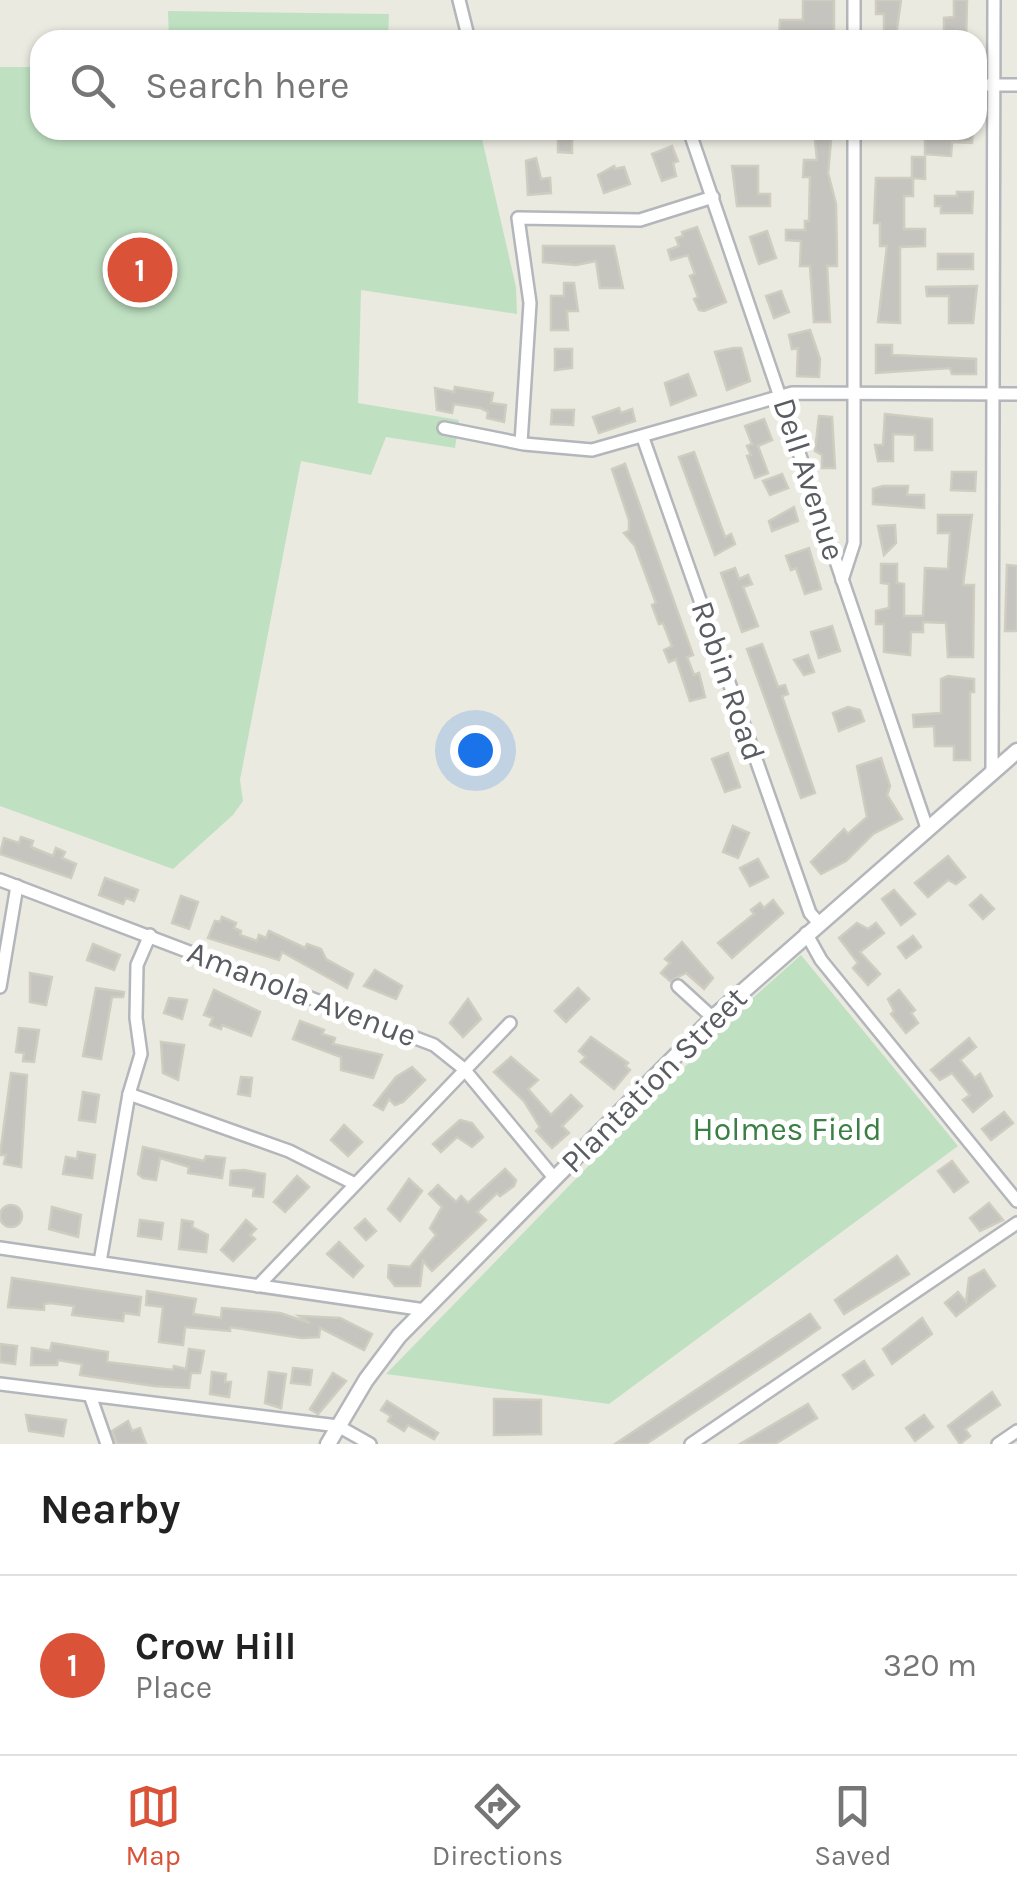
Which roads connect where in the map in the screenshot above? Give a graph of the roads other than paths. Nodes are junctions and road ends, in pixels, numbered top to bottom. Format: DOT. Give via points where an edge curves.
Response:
graph roads {
  1 [pos="459,0"];
  2 [pos="854,0"];
  3 [pos="994,0"];
  4 [pos="466,30"];
  5 [pos="854,30"];
  6 [pos="987,85"];
  7 [pos="992,85"];
  8 [pos="1017,85"];
  9 [pos="693,140"];
  10 [pos="854,140"];
  11 [pos="714,196"];
  12 [pos="853,392"];
  13 [pos="991,394"];
  14 [pos="1017,394"];
  15 [pos="782,398"];
  16 [pos="444,428"];
  17 [pos="642,438"];
  18 [pos="521,443"];
  19 [pos="842,580"];
  20 [pos="1017,750"];
  21 [pos="992,772"];
  22 [pos="927,828"];
  23 [pos="0,880"];
  24 [pos="17,886"];
  25 [pos="818,922"];
  26 [pos="806,934"];
  27 [pos="150,935"];
  28 [pos="678,986"];
  29 [pos="0,987"];
  30 [pos="713,1018"];
  31 [pos="510,1023"];
  32 [pos="465,1070"];
  33 [pos="129,1094"];
  34 [pos="555,1179"];
  35 [pos="354,1184"];
  36 [pos="1017,1201"];
  37 [pos="1017,1223"];
  38 [pos="0,1248"];
  39 [pos="100,1262"];
  40 [pos="258,1286"];
  41 [pos="425,1310"];
  42 [pos="0,1384"];
  43 [pos="92,1398"];
  44 [pos="338,1426"];
  45 [pos="1017,1432"];
  46 [pos="107,1444"];
  47 [pos="328,1444"];
  48 [pos="370,1444"];
  49 [pos="692,1444"];
  50 [pos="998,1444"];
  1 -- 4 [label="street"];
  2 -- 5 [label="street"];
  3 -- 7 [label="street"];
  6 -- 7 [label="street"];
  7 -- 8 [label="street"];
  7 -- 13 [label="street"];
  9 -- 11 [label="street, Dell Avenue"];
  10 -- 12 [label="street"];
  11 -- 15 [label="street, Dell Avenue"];
  11 -- 18 [label="street" via="640,220 518,218 530,303"];
  12 -- 13 [label="street"];
  12 -- 15 [label="street"];
  12 -- 19 [label="street" via="854,542"];
  13 -- 14 [label="street"];
  13 -- 21 [label="street"];
  15 -- 17 [label="street"];
  15 -- 19 [label="street, Dell Avenue"];
  16 -- 18 [label="street"];
  17 -- 18 [label="street" via="592,450"];
  17 -- 25 [label="street, Robin Road"];
  19 -- 22 [label="street, Dell Avenue"];
  20 -- 21 [label="street, Plantation Street"];
  21 -- 22 [label="street, Plantation Street"];
  22 -- 25 [label="street, Plantation Street"];
  23 -- 24 [label="street, Amanola Avenue"];
  24 -- 27 [label="street, Amanola Avenue"];
  24 -- 29 [label="street"];
  25 -- 26 [label="street, Plantation Street"];
  26 -- 30 [label="street, Plantation Street"];
  26 -- 36 [label="street"];
  27 -- 32 [label="street, Amanola Avenue" via="403,1030"];
  27 -- 33 [label="street" via="137,965 141,1054"];
  28 -- 30 [label="street"];
  30 -- 34 [label="street, Plantation Street"];
  31 -- 32 [label="street"];
  32 -- 34 [label="street, Amanola Avenue"];
  32 -- 35 [label="street"];
  33 -- 35 [label="street" via="289,1151"];
  33 -- 39 [label="street"];
  34 -- 41 [label="street, Plantation Street"];
  35 -- 40 [label="street"];
  37 -- 49 [label="street"];
  38 -- 39 [label="street"];
  39 -- 40 [label="street"];
  40 -- 41 [label="street"];
  41 -- 44 [label="street, Plantation Street" via="378,1362"];
  42 -- 43 [label="street"];
  43 -- 44 [label="street"];
  43 -- 46 [label="street"];
  44 -- 47 [label="street, Plantation Street"];
  44 -- 48 [label="street"];
  45 -- 50 [label="street"];
}
